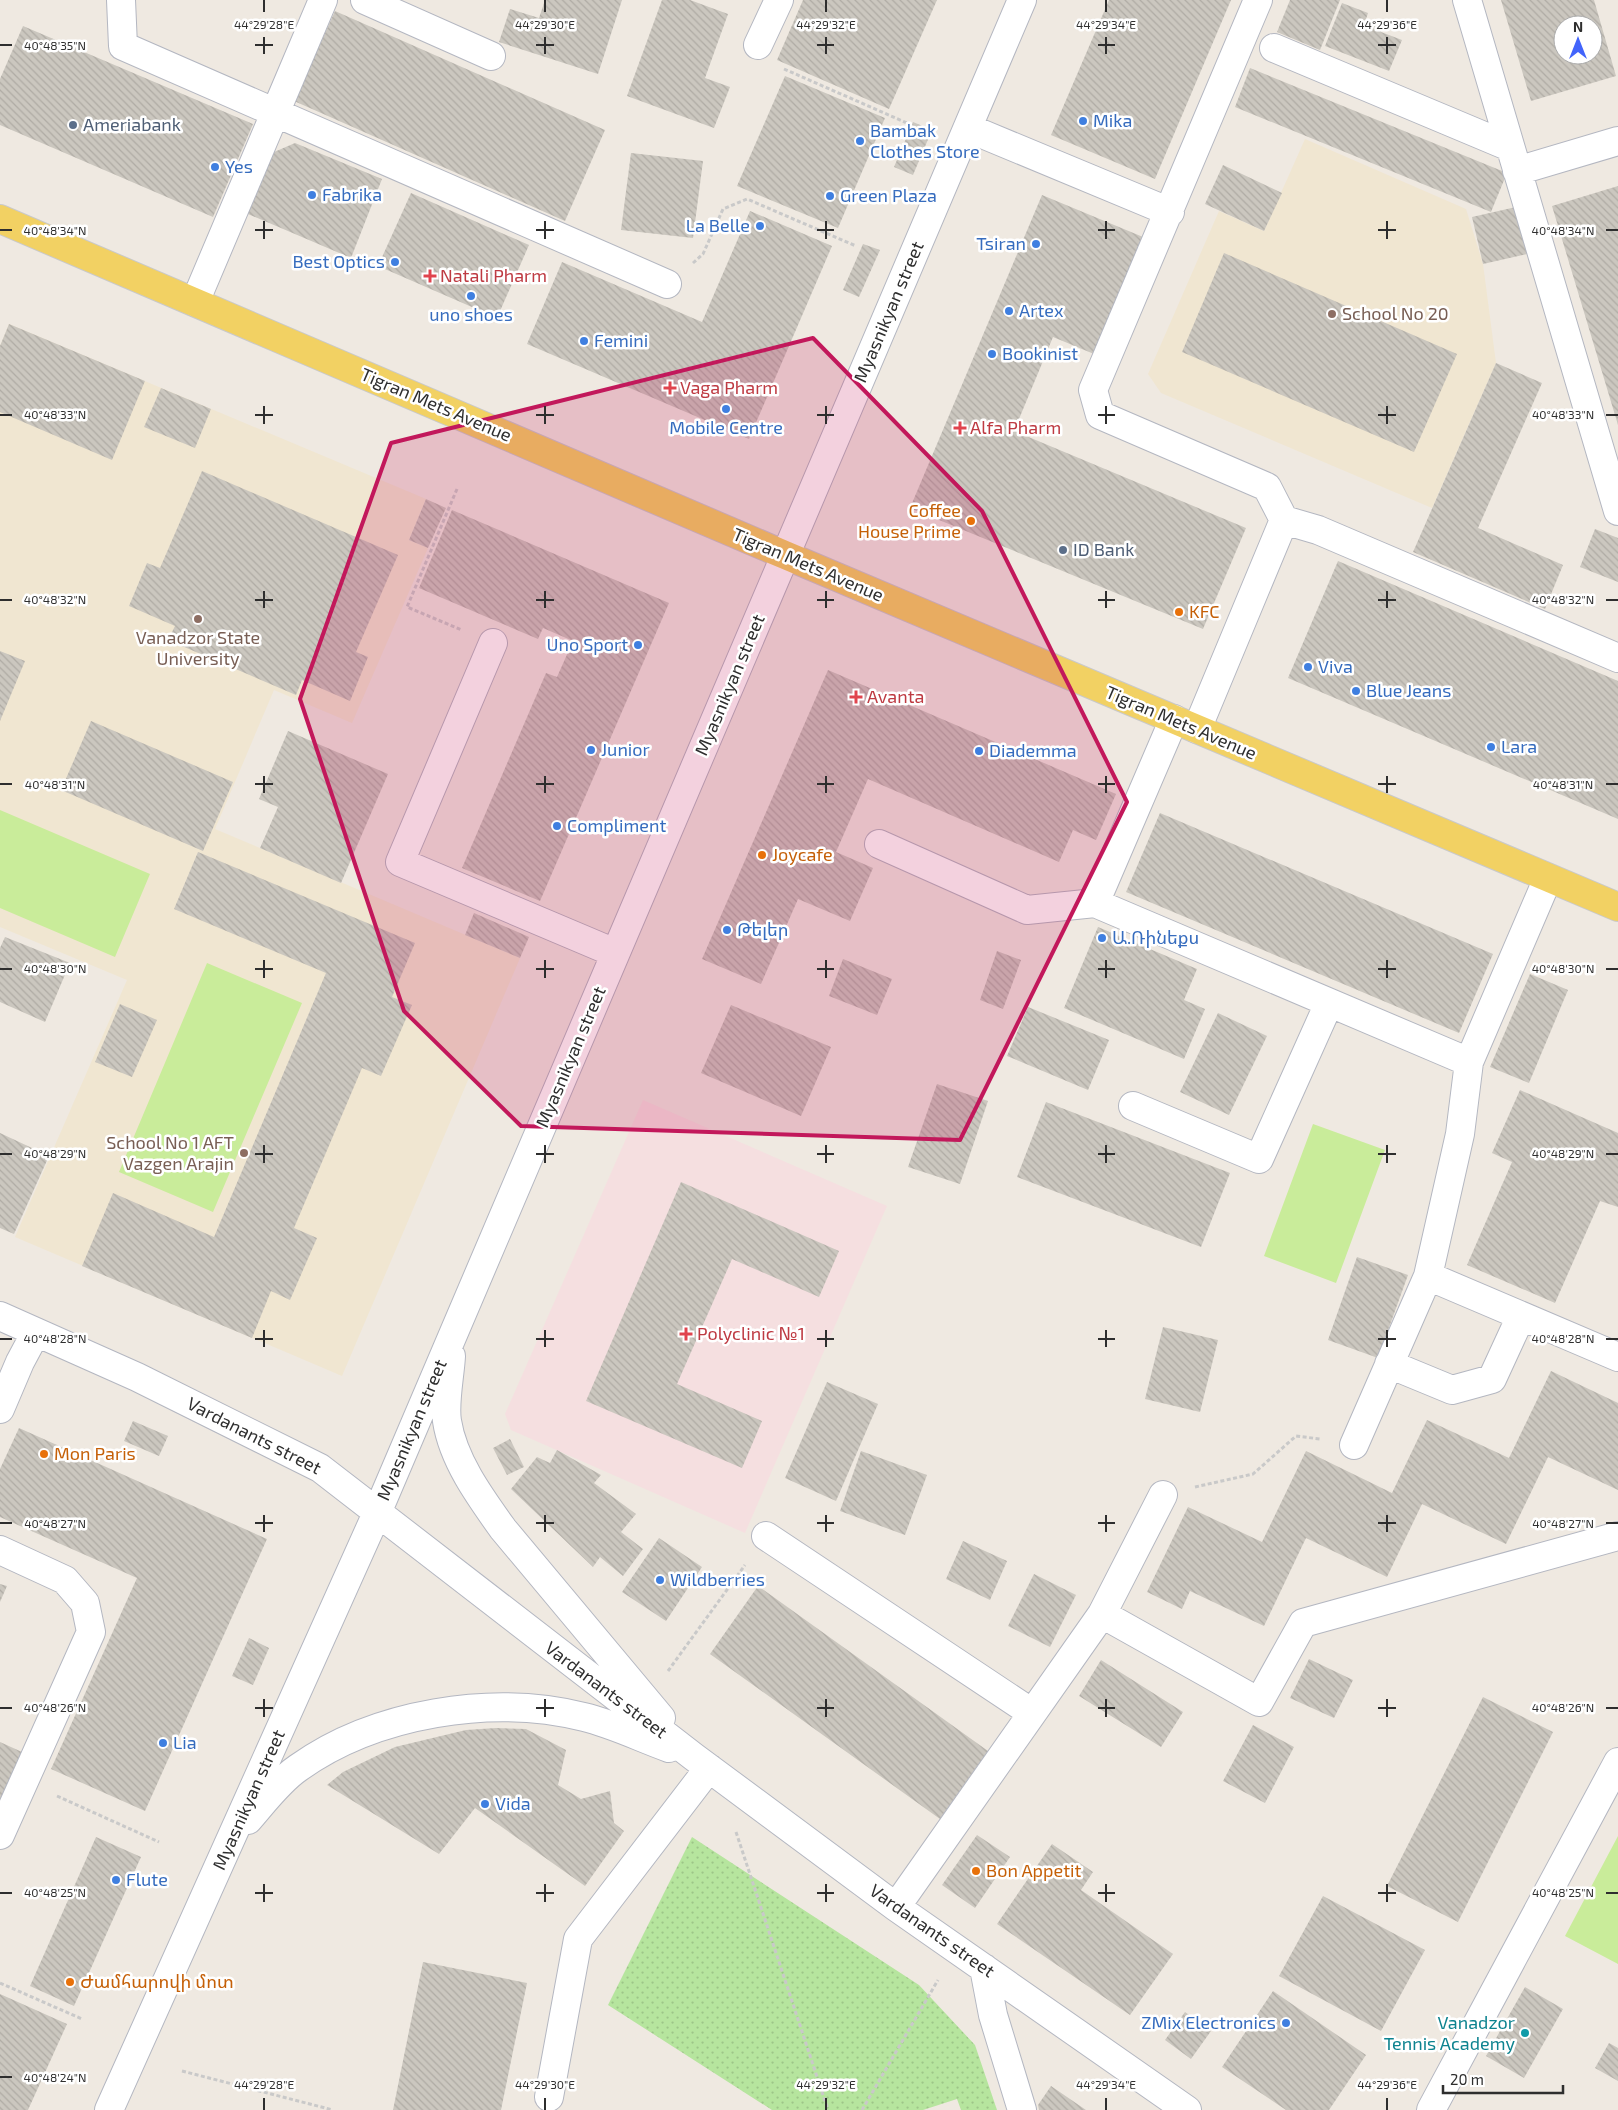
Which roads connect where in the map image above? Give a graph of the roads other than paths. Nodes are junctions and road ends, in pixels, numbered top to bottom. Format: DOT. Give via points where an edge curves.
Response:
graph roads {
  1 [pos="121,0"];
  2 [pos="323,0"];
  3 [pos="365,0"];
  4 [pos="778,0"];
  5 [pos="1022,0"];
  6 [pos="1258,0"];
  7 [pos="1467,0"];
  8 [pos="758,45"];
  9 [pos="1274,48"];
  10 [pos="491,56"];
  11 [pos="275,112"];
  12 [pos="968,128"];
  13 [pos="1618,140"];
  14 [pos="1514,159"];
  15 [pos="1170,212"];
  16 [pos="0,219"];
  17 [pos="667,284"];
  18 [pos="195,302"];
  19 [pos="1618,511"];
  20 [pos="1284,520"];
  21 [pos="785,555"];
  22 [pos="492,643"];
  23 [pos="1618,658"];
  24 [pos="1186,724"];
  25 [pos="879,844"];
  26 [pos="1548,878"];
  27 [pos="1095,904"];
  28 [pos="1618,907"];
  29 [pos="615,953"];
  30 [pos="1329,1003"];
  31 [pos="1469,1062"];
  32 [pos="1133,1106"];
  33 [pos="1428,1276"];
  34 [pos="0,1316"];
  35 [pos="1521,1316"];
  36 [pos="36,1332"];
  37 [pos="453,1332"];
  38 [pos="1618,1357"];
  39 [pos="1390,1364"];
  40 [pos="0,1409"];
  41 [pos="1354,1445"];
  42 [pos="1163,1495"];
  43 [pos="377,1513"];
  44 [pos="766,1536"];
  45 [pos="1618,1536"];
  46 [pos="0,1550"];
  47 [pos="1102,1614"];
  48 [pos="1032,1713"];
  49 [pos="1618,1762"];
  50 [pos="702,1763"];
  51 [pos="0,1835"];
  52 [pos="233,1835"];
  53 [pos="896,1907"];
  54 [pos="984,1968"];
  55 [pos="549,2097"];
  56 [pos="109,2110"];
  57 [pos="1022,2110"];
  58 [pos="1187,2110"];
  59 [pos="1431,2110"];
  1 -- 11 [label="street" via="123,46"];
  2 -- 11 [label="street"];
  3 -- 10 [label="street"];
  4 -- 8 [label="street"];
  5 -- 12 [label="street, Myasnikyan street"];
  6 -- 15 [label="street"];
  7 -- 14 [label="street"];
  9 -- 14 [label="street"];
  11 -- 17 [label="street"];
  11 -- 18 [label="street"];
  12 -- 15 [label="street"];
  12 -- 21 [label="street, Myasnikyan street"];
  13 -- 14 [label="street"];
  14 -- 19 [label="street"];
  15 -- 20 [label="street" via="1093,390 1100,415 1267,487"];
  16 -- 18 [label="main road, Tigran Mets Avenue"];
  18 -- 21 [label="main road, Tigran Mets Avenue"];
  20 -- 23 [label="street" via="1318,530"];
  20 -- 24 [label="street"];
  21 -- 24 [label="main road, Tigran Mets Avenue"];
  21 -- 29 [label="street, Myasnikyan street"];
  22 -- 29 [label="street" via="400,862"];
  24 -- 26 [label="main road, Tigran Mets Avenue"];
  24 -- 27 [label="street"];
  25 -- 27 [label="street" via="1027,910"];
  26 -- 28 [label="main road, Tigran Mets Avenue"];
  26 -- 31 [label="street"];
  27 -- 30 [label="street"];
  29 -- 37 [label="street, Myasnikyan street"];
  30 -- 31 [label="street"];
  30 -- 32 [label="street" via="1259,1159"];
  31 -- 33 [label="street" via="1460,1134"];
  33 -- 35 [label="street"];
  33 -- 39 [label="street"];
  34 -- 36 [label="street, Vardanants street"];
  35 -- 38 [label="street"];
  35 -- 39 [label="street" via="1492,1379 1452,1390"];
  36 -- 40 [label="street"];
  36 -- 43 [label="street, Vardanants street" via="137,1377 320,1468"];
  37 -- 43 [label="street, Myasnikyan street"];
  37 -- 50 [label="street" via="446,1420 455,1450 484,1502 503,1529"];
  39 -- 41 [label="street"];
  42 -- 47 [label="street"];
  43 -- 50 [label="street, Vardanants street"];
  43 -- 52 [label="street, Myasnikyan street"];
  44 -- 48 [label="street"];
  45 -- 47 [label="street" via="1303,1623 1259,1702"];
  46 -- 51 [label="street" via="65,1580 85,1603 91,1632"];
  47 -- 48 [label="street"];
  48 -- 53 [label="street"];
  49 -- 59 [label="street"];
  50 -- 52 [label="street" via="584,1717 521,1708 432,1712 339,1743 296,1769"];
  50 -- 53 [label="street, Vardanants street"];
  50 -- 55 [label="street" via="578,1939"];
  52 -- 56 [label="street, Myasnikyan street"];
  53 -- 54 [label="street, Vardanants street"];
  54 -- 57 [label="street" via="993,2015"];
  54 -- 58 [label="street, Vardanants street"];
}
